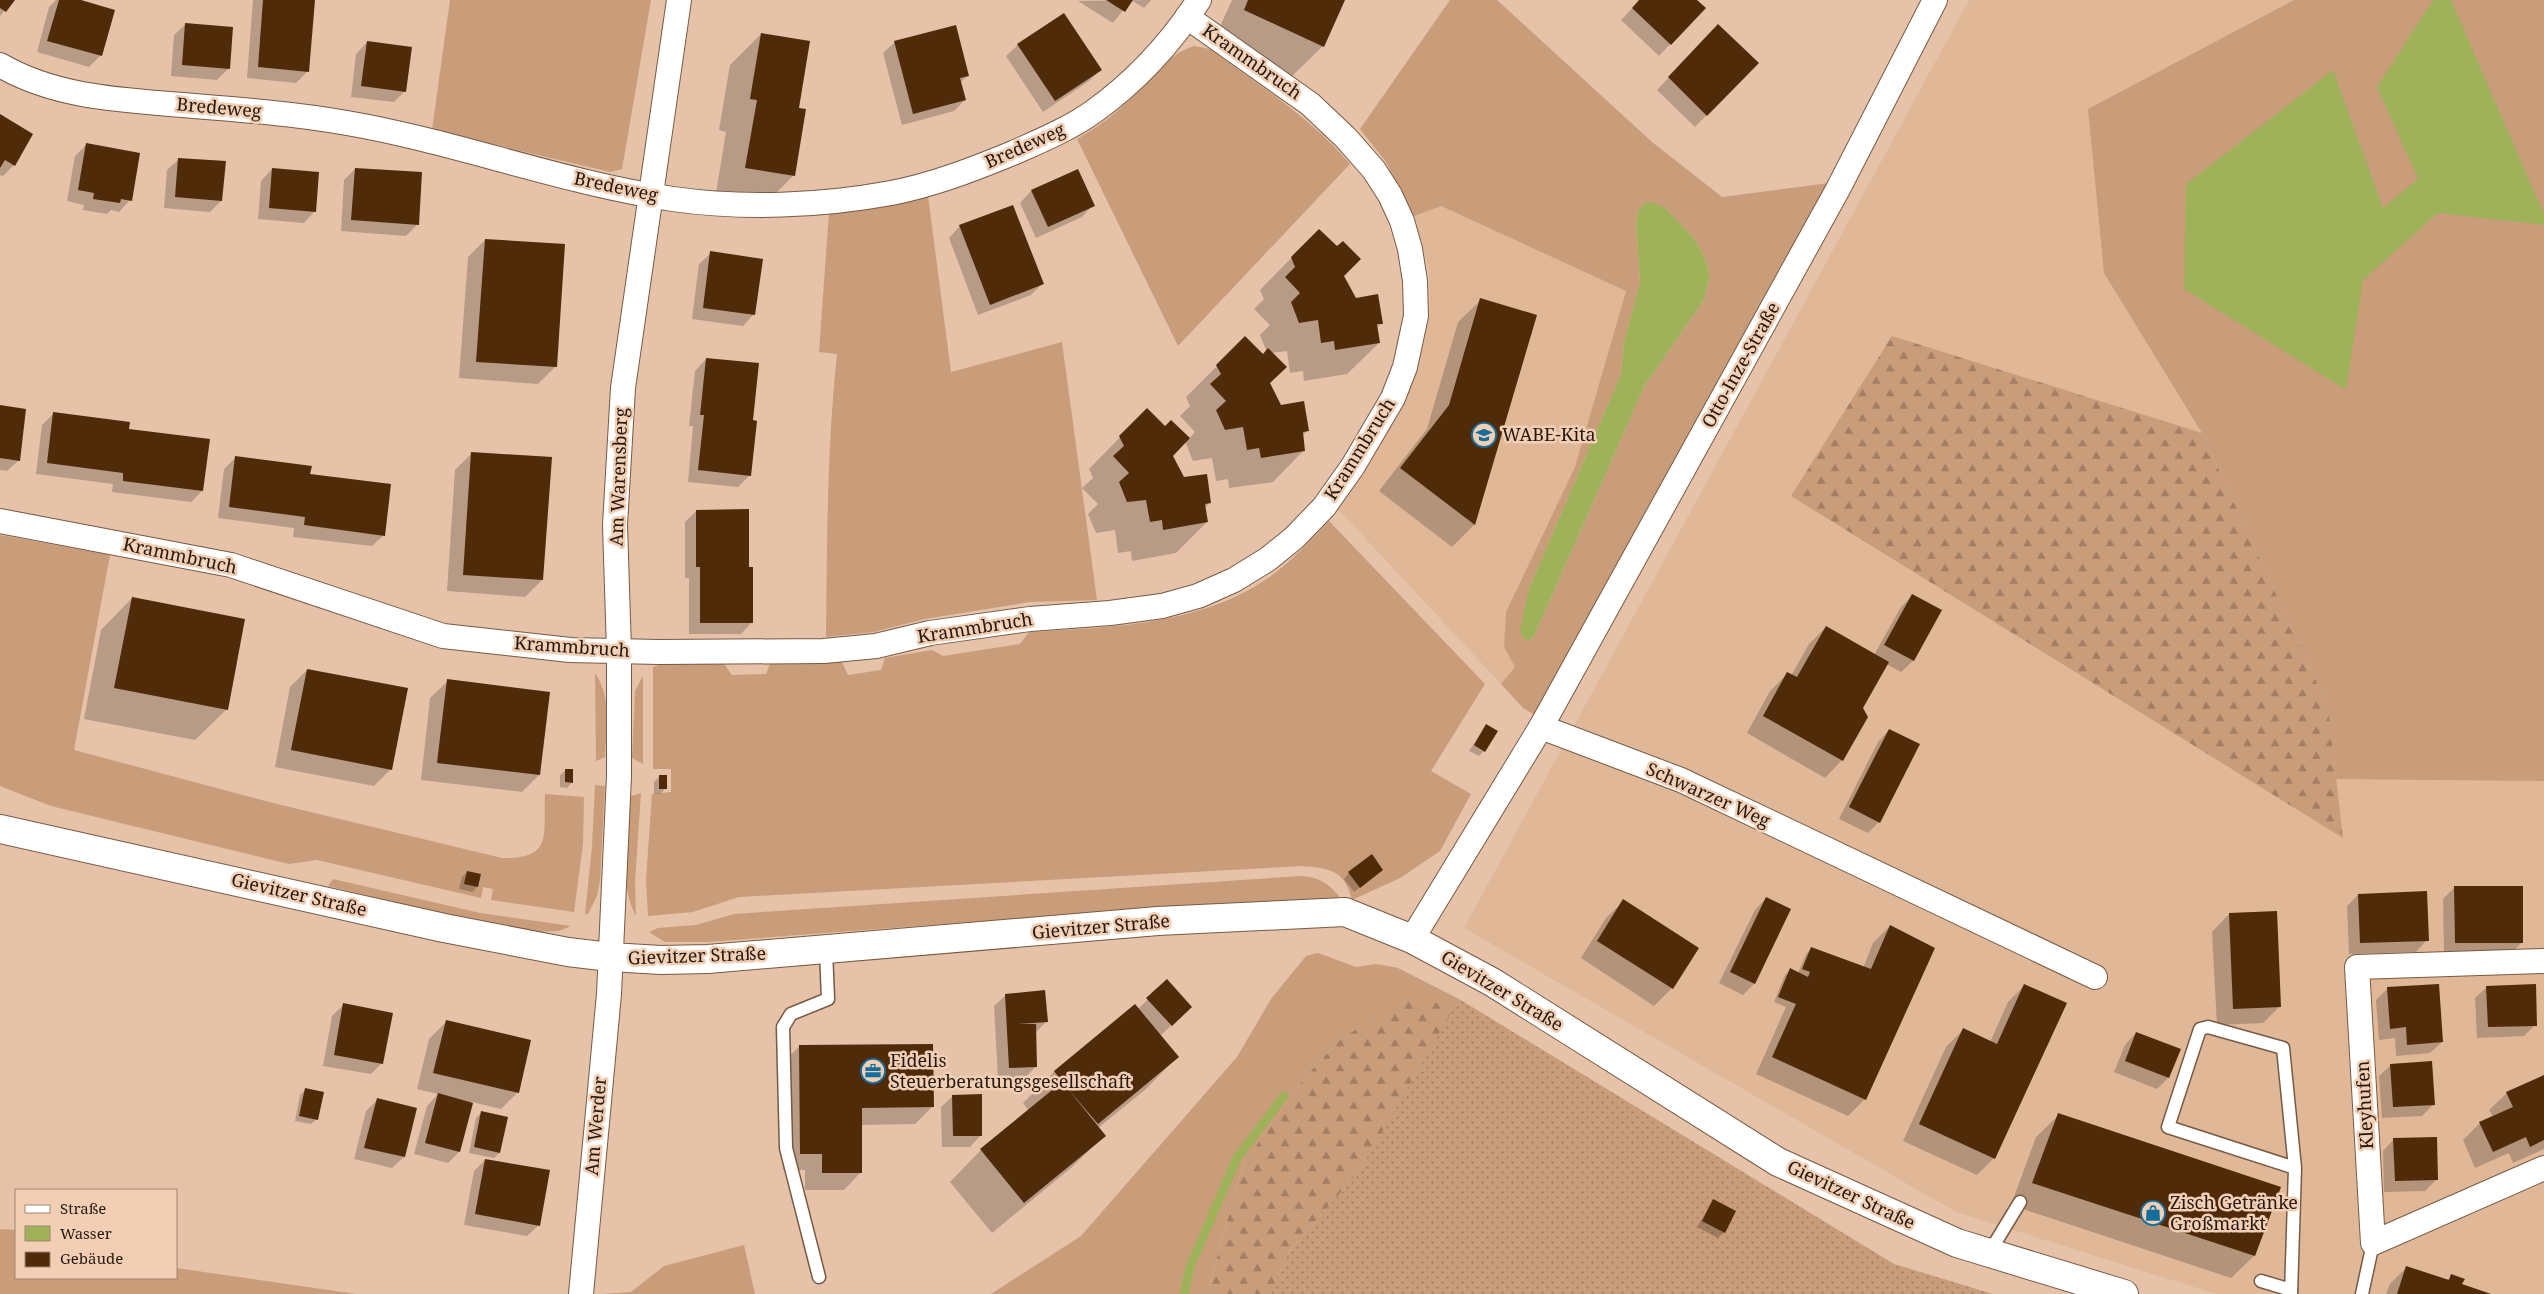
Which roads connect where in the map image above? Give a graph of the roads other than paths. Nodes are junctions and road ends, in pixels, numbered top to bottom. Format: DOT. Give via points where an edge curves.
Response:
graph roads {
  1 [pos="679,0"];
  2 [pos="1935,0"];
  3 [pos="1193,9"];
  4 [pos="0,65"];
  5 [pos="650,196"];
  6 [pos="0,521"];
  7 [pos="619,651"];
  8 [pos="1541,727"];
  9 [pos="0,829"];
  10 [pos="1412,939"];
  11 [pos="826,950"];
  12 [pos="610,958"];
  13 [pos="2544,961"];
  14 [pos="2095,977"];
  15 [pos="2295,1168"];
  16 [pos="2544,1168"];
  17 [pos="2020,1202"];
  18 [pos="2373,1243"];
  19 [pos="1989,1253"];
  20 [pos="819,1277"];
  21 [pos="2261,1281"];
  22 [pos="2291,1292"];
  23 [pos="581,1294"];
  24 [pos="2124,1294"];
  25 [pos="2362,1294"];
  1 -- 5 [label="street, Am Warensberg"];
  2 -- 8 [label="street, Otto-Inze-Straße" via="1838,189"];
  3 -- 5 [label="street, Bredeweg" via="1164,48 1091,114 1048,138 974,168 892,193 823,202 762,204"];
  3 -- 7 [label="street, Krammbruch" via="1310,104 1346,138 1374,170 1390,195 1410,249 1416,316 1405,367 1393,398 1353,466 1324,507 1294,538 1259,565 1198,596 1162,606 1030,618 930,633 876,646 824,651"];
  4 -- 5 [label="street, Bredeweg" via="42,84 73,92 127,100 255,110 347,123"];
  5 -- 7 [label="street, Am Warensberg" via="623,388 618,458 615,524"];
  6 -- 7 [label="street, Krammbruch" via="231,565 444,636 570,650"];
  7 -- 12 [label="street, Am Warensberg" via="619,776"];
  8 -- 10 [label="street"];
  8 -- 14 [label="street, Schwarzer Weg" via="1681,780"];
  9 -- 12 [label="main road, Gievitzer Straße" via="444,928"];
  10 -- 11 [label="main road, Gievitzer Straße" via="1345,912 1158,921"];
  10 -- 19 [label="main road, Gievitzer Straße" via="1492,982 1778,1162 1948,1239"];
  11 -- 12 [label="main road, Gievitzer Straße" via="708,959"];
  11 -- 20 [label="lane" via="828,999 791,1014 783,1027 786,1148"];
  12 -- 23 [label="street, Am Werder"];
  13 -- 18 [label="street, Kleyhufen" via="2357,967"];
  15 -- 15 [label="lane" via="2168,1127 2200,1029 2208,1027 2283,1048"];
  15 -- 22 [label="lane"];
  16 -- 18 [label="street"];
  17 -- 19 [label="lane"];
  18 -- 25 [label="lane"];
  19 -- 24 [label="main road, Gievitzer Straße"];
  21 -- 22 [label="lane"];
}
